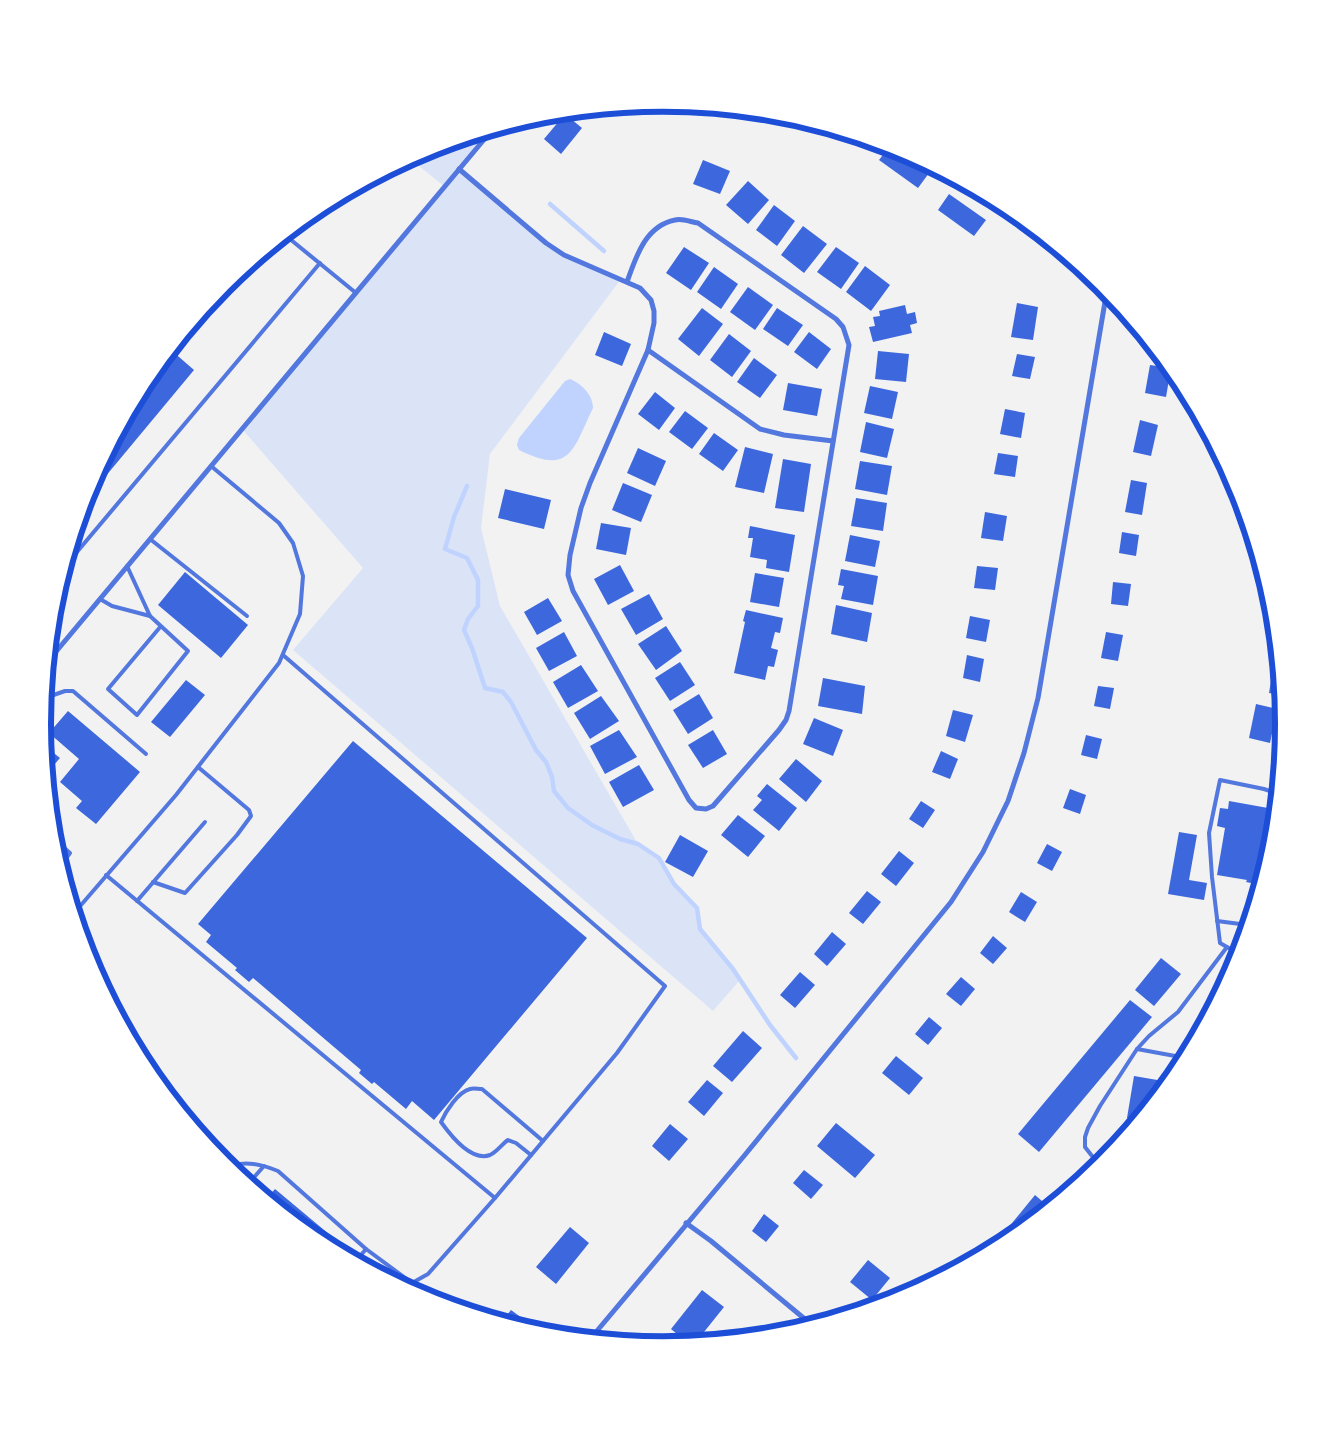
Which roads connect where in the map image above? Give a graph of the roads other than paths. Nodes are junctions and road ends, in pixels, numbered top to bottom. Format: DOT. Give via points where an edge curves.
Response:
graph roads {
  1 [pos="484,139"];
  2 [pos="459,169"];
  3 [pos="290,239"];
  4 [pos="320,263"];
  5 [pos="627,282"];
  6 [pos="356,293"];
  7 [pos="1105,301"];
  8 [pos="648,350"];
  9 [pos="833,441"];
  10 [pos="211,466"];
  11 [pos="150,539"];
  12 [pos="76,553"];
  13 [pos="127,566"];
  14 [pos="100,598"];
  15 [pos="150,616"];
  16 [pos="247,616"];
  17 [pos="161,626"];
  18 [pos="55,652"];
  19 [pos="283,655"];
  20 [pos="52,695"];
  21 [pos="146,754"];
  22 [pos="198,767"];
  23 [pos="1272,792"];
  24 [pos="205,822"];
  25 [pos="64,848"];
  26 [pos="66,857"];
  27 [pos="106,876"];
  28 [pos="153,882"];
  29 [pos="137,901"];
  30 [pos="80,907"];
  31 [pos="1217,921"];
  32 [pos="1242,924"];
  33 [pos="1227,947"];
  34 [pos="1232,950"];
  35 [pos="1137,1049"];
  36 [pos="1178,1056"];
  37 [pos="544,1141"];
  38 [pos="531,1155"];
  39 [pos="1095,1158"];
  40 [pos="238,1163"];
  41 [pos="264,1166"];
  42 [pos="254,1178"];
  43 [pos="496,1198"];
  44 [pos="686,1224"];
  45 [pos="366,1249"];
  46 [pos="360,1256"];
  47 [pos="405,1279"];
  48 [pos="414,1283"];
  49 [pos="805,1319"];
  50 [pos="596,1332"];
  1 -- 2 [label="street"];
  2 -- 5 [label="street" via="546,243 564,255"];
  2 -- 6 [label="street"];
  3 -- 4 [label="lane"];
  4 -- 6 [label="lane"];
  4 -- 12 [label="lane"];
  5 -- 8 [label="street" via="640,288 651,300 654,323"];
  5 -- 9 [label="street" via="645,239 665,224 687,220 708,229 836,319 843,327 849,345"];
  6 -- 10 [label="street"];
  7 -- 44 [label="street" via="1038,698 1008,801 983,852 951,902"];
  8 -- 9 [label="street" via="760,429"];
  8 -- 9 [label="street" via="590,482 581,508 568,575 573,591 696,808 713,806 779,730 788,715"];
  10 -- 11 [label="street"];
  10 -- 19 [label="lane" via="279,523 293,543 302,576 300,614"];
  11 -- 13 [label="street"];
  11 -- 16 [label="lane"];
  13 -- 14 [label="street"];
  13 -- 15 [label="lane"];
  14 -- 15 [label="lane" via="112,606"];
  14 -- 18 [label="street"];
  15 -- 17 [label="lane"];
  17 -- 17 [label="lane" via="188,651 137,715 108,689"];
  19 -- 22 [label="lane"];
  19 -- 37 [label="lane" via="665,986 618,1053"];
  20 -- 21 [label="lane" via="73,691"];
  22 -- 27 [label="lane"];
  22 -- 28 [label="lane" via="249,810 251,816 184,893"];
  23 -- 31 [label="lane" via="1220,780 1209,833"];
  24 -- 28 [label="lane"];
  25 -- 26 [label="lane" via="70,853"];
  27 -- 29 [label="lane"];
  27 -- 30 [label="lane"];
  28 -- 29 [label="lane"];
  29 -- 43 [label="lane"];
  31 -- 32 [label="lane"];
  31 -- 33 [label="lane" via="1220,943"];
  33 -- 34 [label="lane"];
  33 -- 35 [label="lane" via="1178,1012"];
  35 -- 36 [label="lane"];
  35 -- 39 [label="lane" via="1100,1106 1085,1137 1085,1147"];
  37 -- 38 [label="lane"];
  37 -- 38 [label="lane" via="482,1089 470,1088 462,1093 441,1122 473,1155 492,1154 508,1140"];
  38 -- 43 [label="lane"];
  40 -- 41 [label="lane"];
  41 -- 42 [label="lane"];
  41 -- 45 [label="lane" via="278,1171"];
  43 -- 48 [label="lane" via="428,1274"];
  44 -- 49 [label="street"];
  44 -- 50 [label="street"];
  45 -- 46 [label="lane"];
  45 -- 47 [label="lane"];
}
